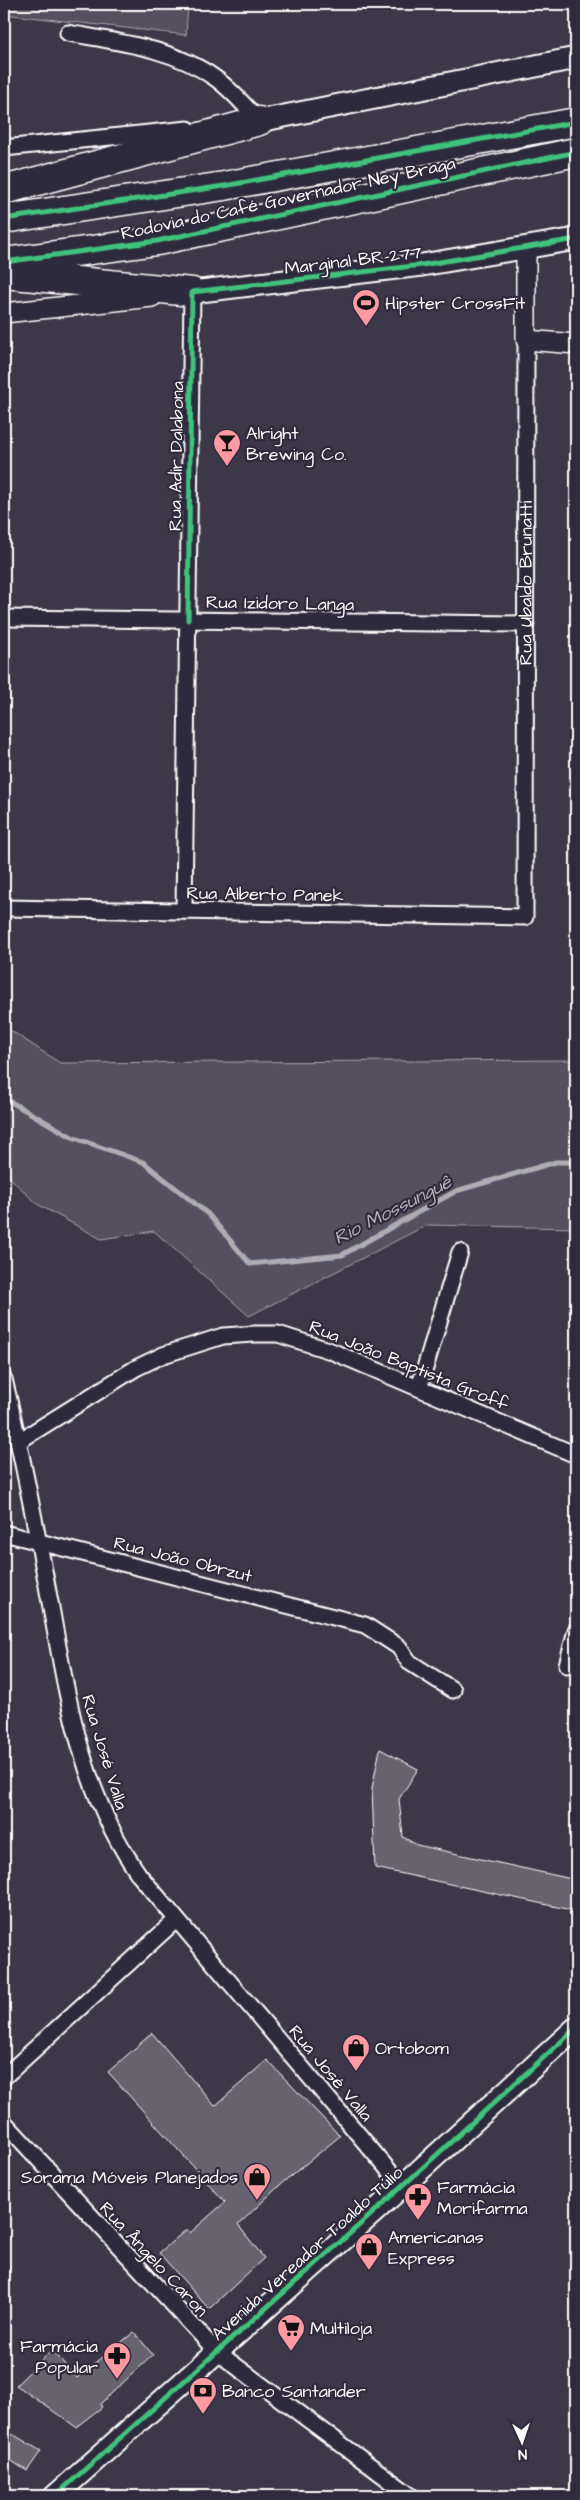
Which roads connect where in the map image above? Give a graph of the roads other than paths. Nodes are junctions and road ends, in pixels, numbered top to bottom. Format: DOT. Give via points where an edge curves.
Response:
graph roads {
  1 [pos="68,33"];
  2 [pos="576,58"];
  3 [pos="259,122"];
  4 [pos="576,122"];
  5 [pos="4,148"];
  6 [pos="576,152"];
  7 [pos="5,189"];
  8 [pos="4,219"];
  9 [pos="576,239"];
  10 [pos="526,248"];
  11 [pos="4,262"];
  12 [pos="4,274"];
  13 [pos="192,292"];
  14 [pos="4,313"];
  15 [pos="526,340"];
  16 [pos="576,344"];
  17 [pos="4,618"];
  18 [pos="188,620"];
  19 [pos="526,624"];
  20 [pos="4,908"];
  21 [pos="184,911"];
  22 [pos="525,917"];
  23 [pos="460,1252"];
  24 [pos="4,1379"];
  25 [pos="419,1388"];
  26 [pos="18,1441"];
  27 [pos="576,1455"];
  28 [pos="4,1533"];
  29 [pos="38,1542"];
  30 [pos="576,1630"];
  31 [pos="566,1665"];
  32 [pos="453,1690"];
  33 [pos="176,1920"];
  34 [pos="576,2028"];
  35 [pos="4,2076"];
  36 [pos="4,2122"];
  37 [pos="402,2186"];
  38 [pos="216,2352"];
  39 [pos="55,2496"];
  40 [pos="411,2496"];
  1 -- 3 [label="street" via="164,53 191,64 234,94"];
  2 -- 3 [label="main road"];
  3 -- 5 [label="street"];
  3 -- 7 [label="highway"];
  4 -- 8 [label="highway, Rodovia do Café Governador Ney Braga" via="224,186"];
  6 -- 11 [label="highway, Rodovia do Café Governador Ney Braga" via="157,241"];
  9 -- 10 [label="main road, Marginal BR-277"];
  10 -- 13 [label="main road, Marginal BR-277" via="377,272"];
  10 -- 15 [label="street, Rua Ubaldo Brunatti"];
  12 -- 13 [label="highway"];
  13 -- 14 [label="street, Marginal BR-277"];
  13 -- 18 [label="street, Rua Adir Dalabona"];
  15 -- 16 [label="street"];
  15 -- 19 [label="street, Rua Ubaldo Brunatti"];
  17 -- 18 [label="street, Rua Izidoro Langa"];
  18 -- 19 [label="street, Rua Izidoro Langa"];
  18 -- 21 [label="street, Rua Adir Dalabona"];
  19 -- 22 [label="street, Rua Ubaldo Brunatti"];
  20 -- 21 [label="street, Rua Alberto Panek"];
  21 -- 22 [label="street, Rua Alberto Panek"];
  23 -- 25 [label="street"];
  24 -- 26 [label="street, Rua José Valla"];
  25 -- 26 [label="street, Rua João Baptista Groff" via="305,1341 278,1334 223,1336 136,1368"];
  25 -- 27 [label="street, Rua João Baptista Groff"];
  26 -- 29 [label="street, Rua José Valla"];
  28 -- 29 [label="street, Rua João Obrzut"];
  29 -- 32 [label="street, Rua João Obrzut" via="371,1628 399,1647 409,1662"];
  29 -- 33 [label="street, Rua José Valla" via="64,1680 94,1790 122,1850"];
  30 -- 31 [label="street"];
  33 -- 35 [label="street"];
  33 -- 37 [label="street, Rua José Valla"];
  34 -- 37 [label="main road, Avenida Vereador Toaldo Túlio"];
  36 -- 38 [label="street, Rua Ângelo Caron"];
  37 -- 38 [label="main road, Avenida Vereador Toaldo Túlio"];
  38 -- 39 [label="main road, Avenida Vereador Toaldo Túlio"];
  38 -- 40 [label="street, Rua Ângelo Caron"];
}
